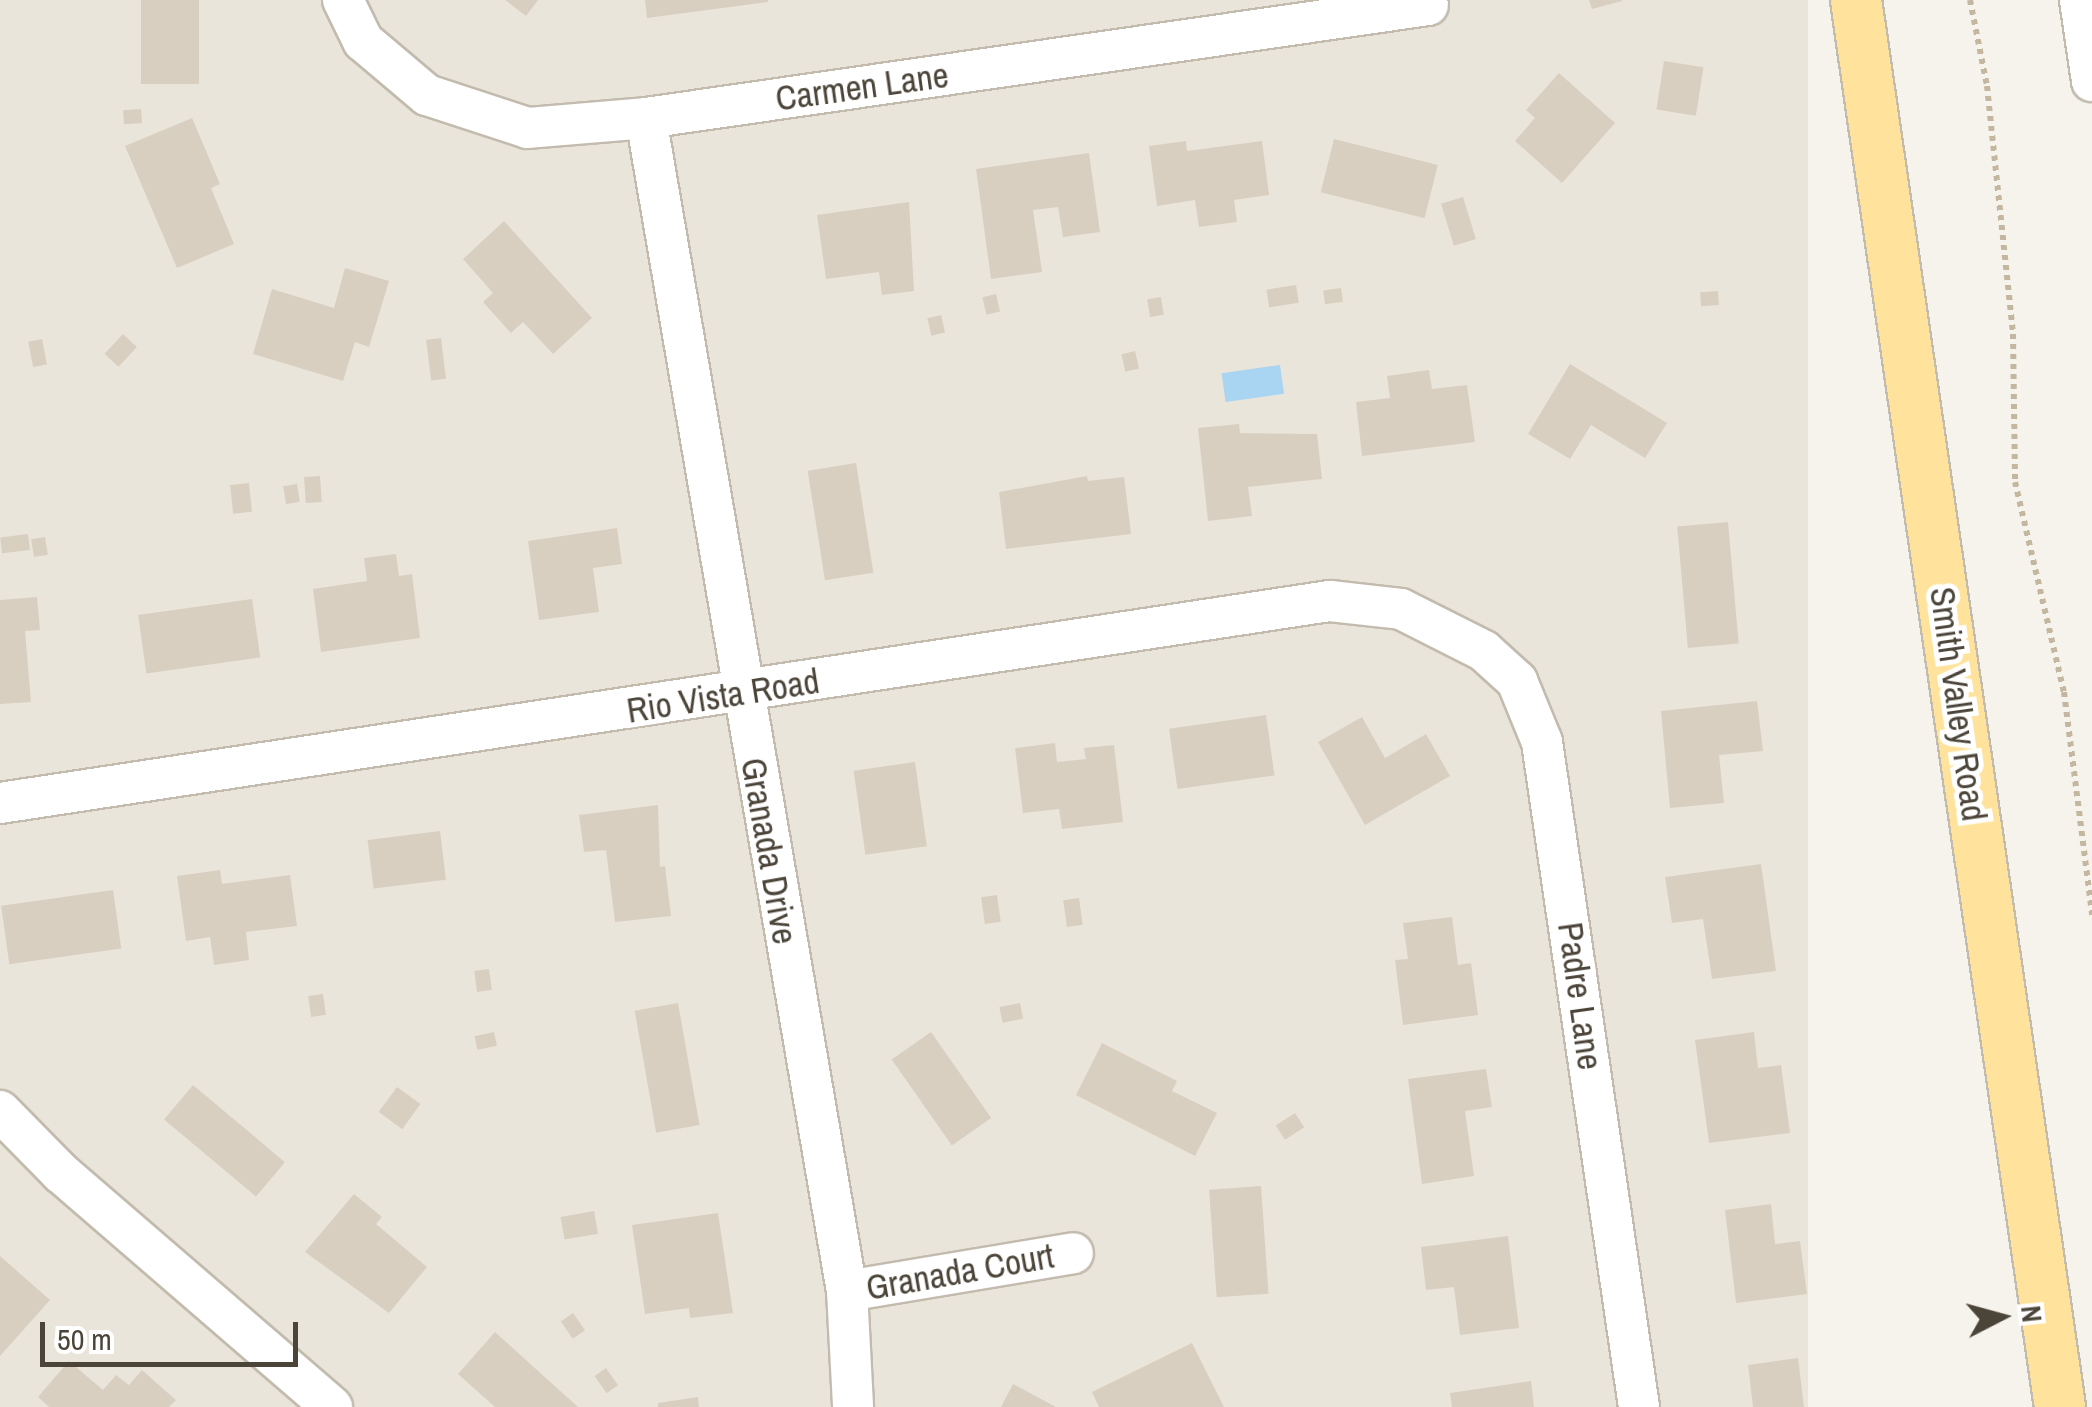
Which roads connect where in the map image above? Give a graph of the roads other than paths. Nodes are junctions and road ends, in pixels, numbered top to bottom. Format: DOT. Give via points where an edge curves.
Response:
graph roads {
  1 [pos="343,0"];
  2 [pos="1856,0"];
  3 [pos="2080,0"];
  4 [pos="1428,5"];
  5 [pos="2092,81"];
  6 [pos="646,118"];
  7 [pos="1443,626"];
  8 [pos="741,694"];
  9 [pos="0,803"];
  10 [pos="0,1111"];
  11 [pos="1073,1253"];
  12 [pos="847,1291"];
  13 [pos="332,1407"];
  14 [pos="853,1407"];
  15 [pos="1639,1407"];
  16 [pos="2060,1407"];
  1 -- 6 [label="street, Carmen Lane" via="363,41 427,95 528,128"];
  2 -- 16 [label="main road, Smith Valley Road"];
  3 -- 5 [label="street"];
  4 -- 6 [label="street, Carmen Lane"];
  6 -- 8 [label="street, Granada Drive"];
  7 -- 8 [label="street, Rio Vista Road" via="1401,609 1330,601"];
  7 -- 15 [label="street, Padre Lane" via="1517,682 1542,742"];
  8 -- 9 [label="street, Rio Vista Road"];
  8 -- 12 [label="street, Granada Drive"];
  10 -- 13 [label="street" via="61,1173"];
  11 -- 12 [label="street, Granada Court"];
  12 -- 14 [label="street, Granada Drive"];
}
